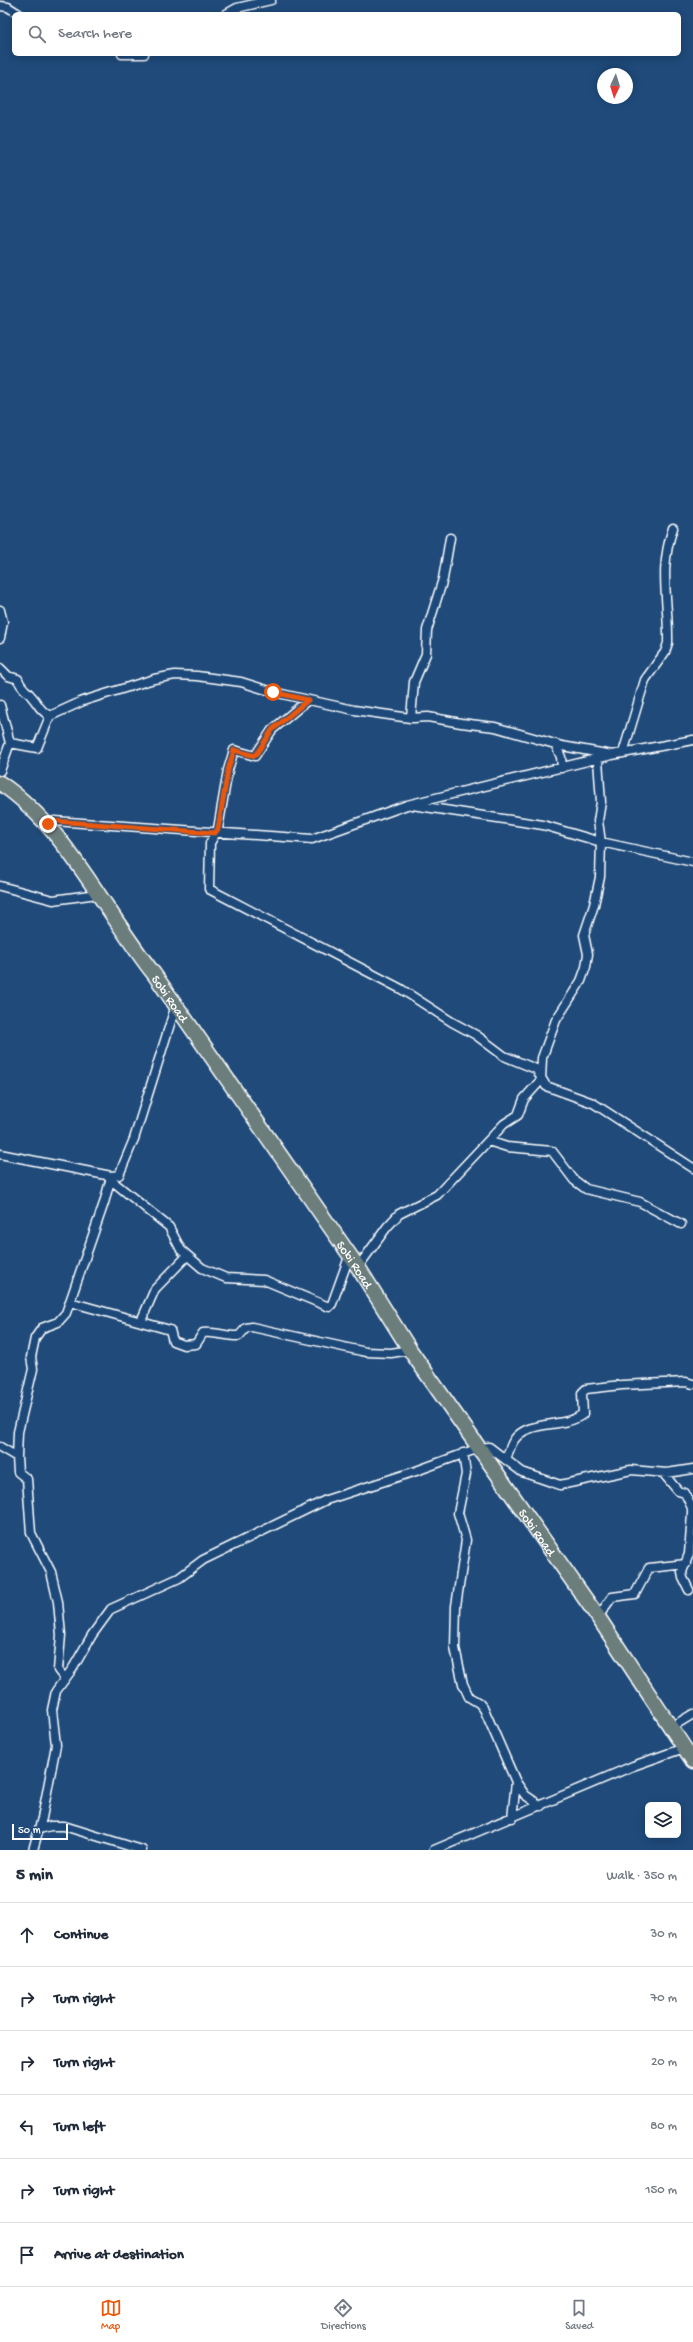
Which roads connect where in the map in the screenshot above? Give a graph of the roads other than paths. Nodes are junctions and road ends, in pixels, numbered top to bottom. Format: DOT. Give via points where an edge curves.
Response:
graph roads {
  1 [pos="271,0"];
  2 [pos="0,6"];
  3 [pos="16,12"];
  4 [pos="230,12"];
  5 [pos="672,528"];
  6 [pos="450,538"];
  7 [pos="0,610"];
  8 [pos="0,638"];
  9 [pos="0,668"];
  10 [pos="308,700"];
  11 [pos="0,705"];
  12 [pos="50,716"];
  13 [pos="412,718"];
  14 [pos="693,740"];
  15 [pos="10,743"];
  16 [pos="555,744"];
  17 [pos="623,753"];
  18 [pos="612,756"];
  19 [pos="598,760"];
  20 [pos="562,768"];
  21 [pos="0,771"];
  22 [pos="0,783"];
  23 [pos="407,805"];
  24 [pos="48,824"];
  25 [pos="215,833"];
  26 [pos="601,842"];
  27 [pos="693,862"];
  28 [pos="0,886"];
  29 [pos="97,894"];
  30 [pos="176,1005"];
  31 [pos="542,1080"];
  32 [pos="488,1141"];
  33 [pos="0,1154"];
  34 [pos="693,1168"];
  35 [pos="111,1178"];
  36 [pos="681,1224"];
  37 [pos="187,1256"];
  38 [pos="354,1262"];
  39 [pos="70,1302"];
  40 [pos="141,1321"];
  41 [pos="410,1350"];
  42 [pos="693,1384"];
  43 [pos="0,1447"];
  44 [pos="479,1448"];
  45 [pos="463,1453"];
  46 [pos="17,1457"];
  47 [pos="506,1460"];
  48 [pos="693,1469"];
  49 [pos="663,1473"];
  50 [pos="686,1564"];
  51 [pos="690,1590"];
  52 [pos="598,1617"];
  53 [pos="65,1679"];
  54 [pos="693,1714"];
  55 [pos="670,1728"];
  56 [pos="684,1748"];
  57 [pos="693,1761"];
  58 [pos="516,1782"];
  59 [pos="541,1806"];
  60 [pos="512,1818"];
  61 [pos="39,1829"];
  62 [pos="446,1848"];
  63 [pos="33,1850"];
  64 [pos="142,1850"];
  65 [pos="434,1850"];
  1 -- 4 [label="street"];
  2 -- 3 [label="street"];
  5 -- 17 [label="street" via="665,550 664,565 668,643 665,652 645,680"];
  6 -- 13 [label="street" via="437,601 427,630 426,654 414,682"];
  7 -- 8 [label="street" via="3,622"];
  9 -- 12 [label="street" via="8,676 18,679 21,688 32,696 39,710"];
  10 -- 12 [label="street" via="241,682 175,675 109,692"];
  10 -- 13 [label="street"];
  10 -- 25 [label="street" via="272,730 255,756 234,750 218,829"];
  11 -- 15 [label="street"];
  12 -- 15 [label="street" via="37,748"];
  13 -- 16 [label="street" via="495,726"];
  14 -- 17 [label="street"];
  15 -- 21 [label="street"];
  16 -- 18 [label="street"];
  16 -- 20 [label="street"];
  17 -- 18 [label="street"];
  18 -- 19 [label="street"];
  19 -- 20 [label="street"];
  19 -- 26 [label="street" via="601,802 598,821"];
  20 -- 23 [label="street"];
  22 -- 24 [label="highway, Sobi Road"];
  23 -- 25 [label="street" via="312,839"];
  23 -- 26 [label="street" via="543,825"];
  24 -- 25 [label="street" via="54,821"];
  24 -- 29 [label="highway, Sobi Road"];
  25 -- 31 [label="street" via="210,844 208,889 401,989 476,1035 504,1056 536,1069"];
  26 -- 27 [label="street"];
  26 -- 31 [label="street" via="597,892 584,935 588,954 586,967 581,981 556,1020 542,1058"];
  28 -- 29 [label="street" via="53,900"];
  29 -- 30 [label="highway, Sobi Road"];
  30 -- 35 [label="street" via="126,1159 119,1175"];
  30 -- 38 [label="highway, Sobi Road"];
  31 -- 32 [label="street" via="524,1100 518,1115 504,1124"];
  31 -- 34 [label="street" via="546,1086 594,1103"];
  32 -- 36 [label="street" via="508,1147 552,1150 574,1180 586,1188 640,1202"];
  32 -- 38 [label="street" via="437,1195 399,1214"];
  33 -- 35 [label="street"];
  35 -- 37 [label="street" via="169,1227"];
  35 -- 39 [label="street"];
  37 -- 38 [label="street" via="202,1268 221,1277 264,1280 329,1307"];
  37 -- 40 [label="street" via="155,1289"];
  38 -- 41 [label="highway, Sobi Road"];
  39 -- 40 [label="street"];
  39 -- 46 [label="street" via="63,1317 42,1328 35,1338 31,1357 33,1369 18,1432"];
  40 -- 41 [label="street" via="170,1330 173,1341 184,1345 196,1344 203,1333 239,1336 246,1328 252,1327 366,1352 391,1354"];
  41 -- 44 [label="highway, Sobi Road"];
  42 -- 47 [label="street" via="622,1384 586,1389 582,1393 583,1414 576,1420 524,1431 514,1439"];
  43 -- 46 [label="street"];
  44 -- 45 [label="street"];
  44 -- 47 [label="street" via="489,1447"];
  44 -- 52 [label="highway, Sobi Road"];
  45 -- 53 [label="street" via="319,1503 203,1560 179,1578 111,1609"];
  45 -- 58 [label="street" via="466,1474 458,1513 466,1540 456,1606 455,1648 463,1684 469,1697 484,1709"];
  46 -- 53 [label="street" via="18,1472 27,1479 31,1533 55,1585 61,1636 58,1670"];
  47 -- 49 [label="street" via="531,1477 560,1485 631,1470"];
  48 -- 49 [label="street"];
  49 -- 50 [label="street" via="678,1491 685,1493 692,1508 690,1554"];
  50 -- 51 [label="street" via="682,1578"];
  50 -- 52 [label="street" via="649,1568 635,1594 612,1597"];
  52 -- 55 [label="highway, Sobi Road"];
  53 -- 61 [label="street" via="56,1691 52,1710 56,1745"];
  54 -- 55 [label="street"];
  55 -- 56 [label="highway, Sobi Road"];
  56 -- 57 [label="highway, Sobi Road"];
  56 -- 59 [label="street" via="633,1766"];
  58 -- 59 [label="street" via="526,1795"];
  58 -- 60 [label="street"];
  59 -- 60 [label="street"];
  60 -- 62 [label="street"];
  61 -- 63 [label="street"];
  61 -- 64 [label="street" via="64,1826"];
  62 -- 65 [label="street"];
}
